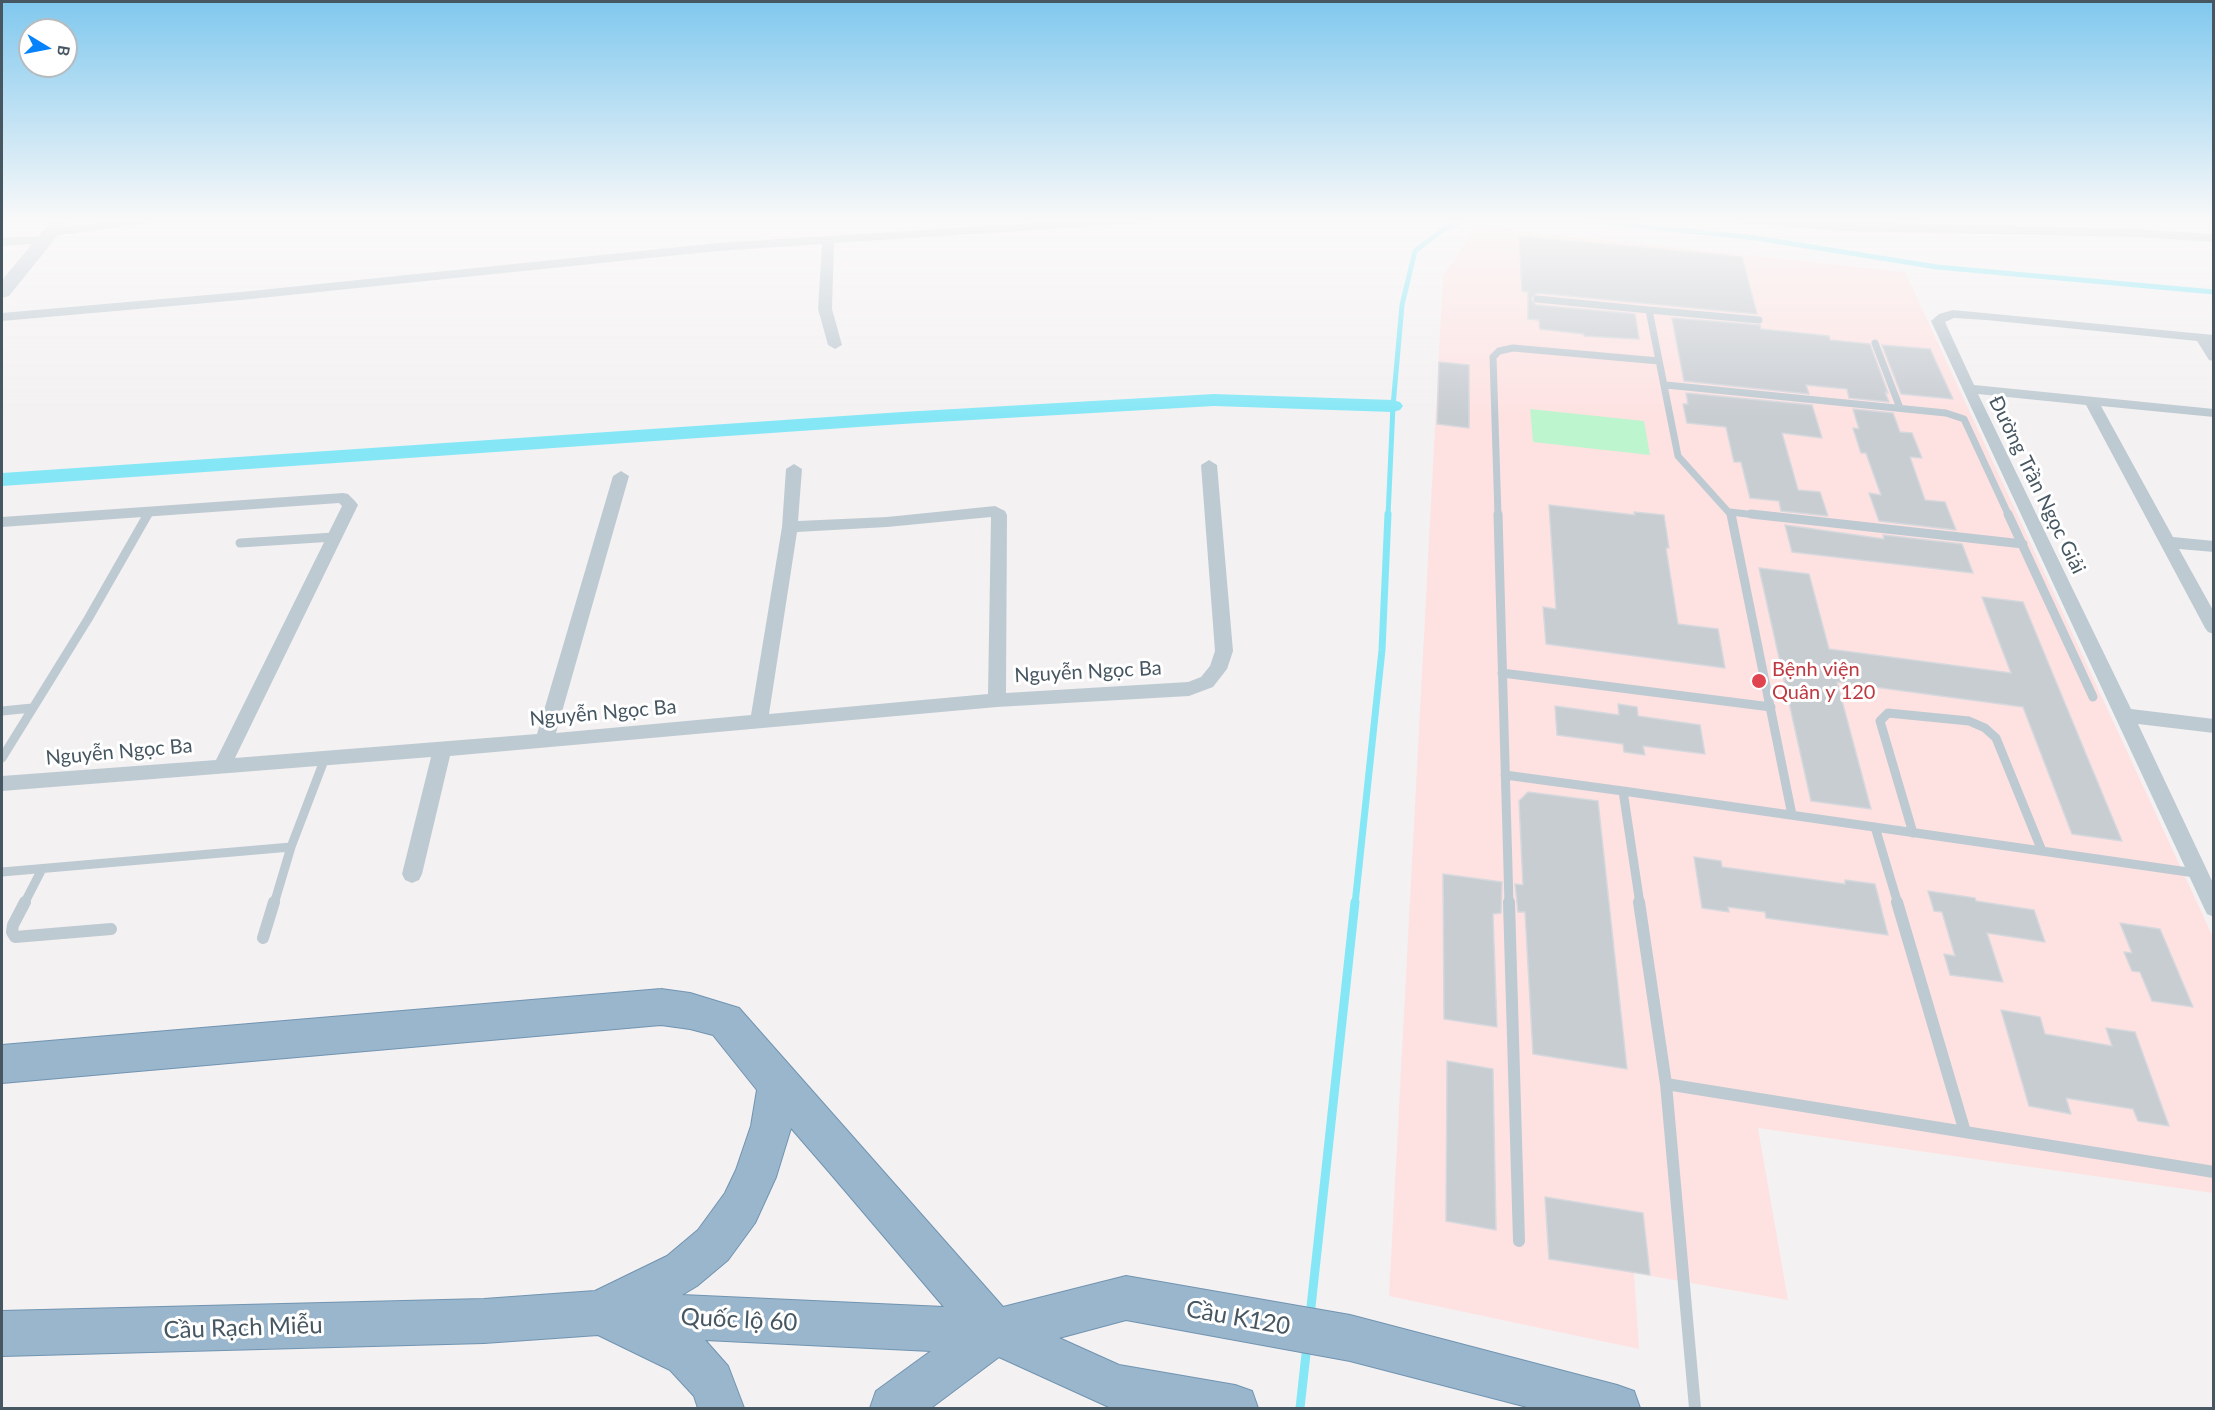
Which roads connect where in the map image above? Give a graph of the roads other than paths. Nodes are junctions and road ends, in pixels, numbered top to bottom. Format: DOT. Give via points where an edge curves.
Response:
graph roads {
  1 [pos="350,285"];
  2 [pos="826,285"];
  3 [pos="834,285"];
  4 [pos="834,293"];
  5 [pos="1537,299"];
  6 [pos="1649,310"];
  7 [pos="2,317"];
  8 [pos="1759,320"];
  9 [pos="2208,338"];
  10 [pos="1875,343"];
  11 [pos="835,345"];
  12 [pos="2214,357"];
  13 [pos="1659,361"];
  14 [pos="1666,385"];
  15 [pos="1968,389"];
  16 [pos="2091,401"];
  17 [pos="1900,408"];
  18 [pos="2214,413"];
  19 [pos="1209,465"];
  20 [pos="794,469"];
  21 [pos="621,476"];
  22 [pos="149,512"];
  23 [pos="1730,512"];
  24 [pos="2,522"];
  25 [pos="790,527"];
  26 [pos="334,537"];
  27 [pos="2167,542"];
  28 [pos="240,543"];
  29 [pos="2023,544"];
  30 [pos="2214,547"];
  31 [pos="2214,628"];
  32 [pos="1502,673"];
  33 [pos="2093,697"];
  34 [pos="997,700"];
  35 [pos="1771,707"];
  36 [pos="32,708"];
  37 [pos="2,711"];
  38 [pos="2125,715"];
  39 [pos="759,721"];
  40 [pos="2214,726"];
  41 [pos="544,741"];
  42 [pos="442,749"];
  43 [pos="2,758"];
  44 [pos="326,758"];
  45 [pos="222,766"];
  46 [pos="1504,775"];
  47 [pos="2,784"];
  48 [pos="1623,791"];
  49 [pos="1792,815"];
  50 [pos="1875,827"];
  51 [pos="1913,833"];
  52 [pos="291,847"];
  53 [pos="2042,851"];
  54 [pos="42,869"];
  55 [pos="2,872"];
  56 [pos="412,874"];
  57 [pos="2204,874"];
  58 [pos="2214,908"];
  59 [pos="111,929"];
  60 [pos="263,938"];
  61 [pos="2,1064"];
  62 [pos="1666,1084"];
  63 [pos="778,1085"];
  64 [pos="1965,1132"];
  65 [pos="2214,1172"];
  66 [pos="1519,1241"];
  67 [pos="599,1313"];
  68 [pos="484,1321"];
  69 [pos="995,1332"];
  70 [pos="2,1334"];
  71 [pos="721,1408"];
  72 [pos="893,1408"];
  73 [pos="1235,1408"];
  74 [pos="1617,1408"];
  75 [pos="1695,1408"];
  1 -- 7 [label="street"];
  2 -- 11 [label="street" via="825,309"];
  3 -- 4 [label="street"];
  5 -- 6 [label="lane"];
  6 -- 8 [label="lane"];
  6 -- 13 [label="lane"];
  9 -- 12 [label="street"];
  9 -- 15 [label="street, Đường Trần Ngọc Giải" via="1986,316 1944,316 1938,321"];
  10 -- 17 [label="lane"];
  13 -- 14 [label="lane"];
  13 -- 32 [label="lane" via="1513,348 1499,351 1493,357"];
  14 -- 17 [label="lane"];
  14 -- 23 [label="lane" via="1678,456"];
  15 -- 16 [label="street"];
  15 -- 38 [label="street, Đường Trần Ngọc Giải"];
  16 -- 18 [label="street"];
  16 -- 27 [label="street"];
  17 -- 29 [label="lane" via="1964,419"];
  19 -- 34 [label="street, Nguyễn Ngọc Ba" via="1224,651 1218,669 1207,682 1189,689"];
  20 -- 25 [label="street"];
  21 -- 41 [label="street"];
  22 -- 24 [label="street"];
  22 -- 26 [label="street" via="343,498 350,505"];
  22 -- 36 [label="lane"];
  23 -- 29 [label="lane"];
  23 -- 35 [label="lane"];
  25 -- 34 [label="street" via="995,511 999,515"];
  25 -- 39 [label="street"];
  26 -- 28 [label="lane"];
  26 -- 45 [label="street"];
  27 -- 30 [label="street"];
  27 -- 31 [label="street"];
  29 -- 33 [label="lane"];
  32 -- 35 [label="lane"];
  32 -- 46 [label="lane"];
  34 -- 39 [label="street, Nguyễn Ngọc Ba"];
  35 -- 49 [label="lane"];
  36 -- 37 [label="lane"];
  36 -- 43 [label="lane"];
  38 -- 40 [label="street"];
  38 -- 57 [label="street, Đường Trần Ngọc Giải"];
  39 -- 41 [label="street, Nguyễn Ngọc Ba"];
  41 -- 42 [label="street, Nguyễn Ngọc Ba"];
  42 -- 44 [label="street, Nguyễn Ngọc Ba"];
  42 -- 56 [label="street"];
  44 -- 45 [label="street, Nguyễn Ngọc Ba"];
  44 -- 52 [label="lane"];
  45 -- 47 [label="street, Nguyễn Ngọc Ba"];
  46 -- 48 [label="lane"];
  46 -- 66 [label="lane"];
  48 -- 49 [label="lane"];
  48 -- 62 [label="lane"];
  49 -- 50 [label="lane"];
  50 -- 51 [label="lane"];
  50 -- 64 [label="lane"];
  51 -- 53 [label="lane"];
  51 -- 53 [label="lane" via="1880,721 1888,713 1969,721 1985,728 1996,738"];
  52 -- 54 [label="lane"];
  52 -- 60 [label="lane"];
  53 -- 57 [label="lane"];
  54 -- 55 [label="lane"];
  54 -- 59 [label="lane" via="13,926 15,938"];
  57 -- 58 [label="street, Đường Trần Ngọc Giải"];
  61 -- 63 [label="highway" via="661,1007 725,1021"];
  62 -- 64 [label="lane"];
  62 -- 75 [label="lane"];
  63 -- 67 [label="highway" via="771,1126 754,1177 740,1208 713,1245 682,1271"];
  63 -- 69 [label="highway"];
  64 -- 65 [label="lane"];
  67 -- 68 [label="highway, Quốc lộ 60"];
  67 -- 69 [label="highway, Quốc lộ 60"];
  67 -- 71 [label="highway" via="686,1354 712,1382"];
  68 -- 70 [label="highway, Cầu Rạch Miễu"];
  69 -- 72 [label="highway"];
  69 -- 73 [label="highway" via="1117,1388"];
  69 -- 74 [label="highway, Cầu K120" via="1126,1298 1350,1338"];
}
